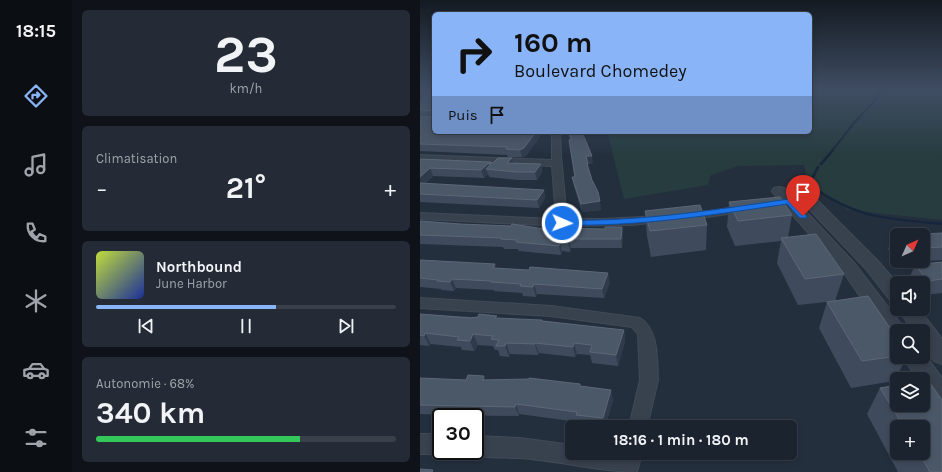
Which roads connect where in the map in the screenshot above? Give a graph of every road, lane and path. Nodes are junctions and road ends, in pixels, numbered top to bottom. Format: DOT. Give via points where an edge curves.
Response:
graph roads {
  1 [pos="556,134"];
  2 [pos="420,158"];
  3 [pos="556,163"];
  4 [pos="756,207"];
  5 [pos="420,216"];
  6 [pos="562,223"];
  7 [pos="890,287"];
  8 [pos="420,303"];
  9 [pos="913,316"];
  10 [pos="890,324"];
  11 [pos="942,355"];
  12 [pos="919,364"];
  13 [pos="942,397"];
  14 [pos="640,420"];
  15 [pos="420,444"];
  16 [pos="432,444"];
  17 [pos="484,446"];
  18 [pos="629,463"];
  1 -- 3 [label="street"];
  2 -- 3 [label="street"];
  3 -- 6 [label="street"];
  4 -- 6 [label="street" via="700,216 642,221"];
  5 -- 6 [label="street"];
  7 -- 10 [label="street" via="871,264 790,196 850,269"];
  8 -- 14 [label="street" via="551,310 635,322 646,333 649,372"];
  9 -- 11 [label="street"];
  12 -- 13 [label="street"];
  15 -- 16 [label="street"];
  17 -- 18 [label="street" via="520,448"];
}
